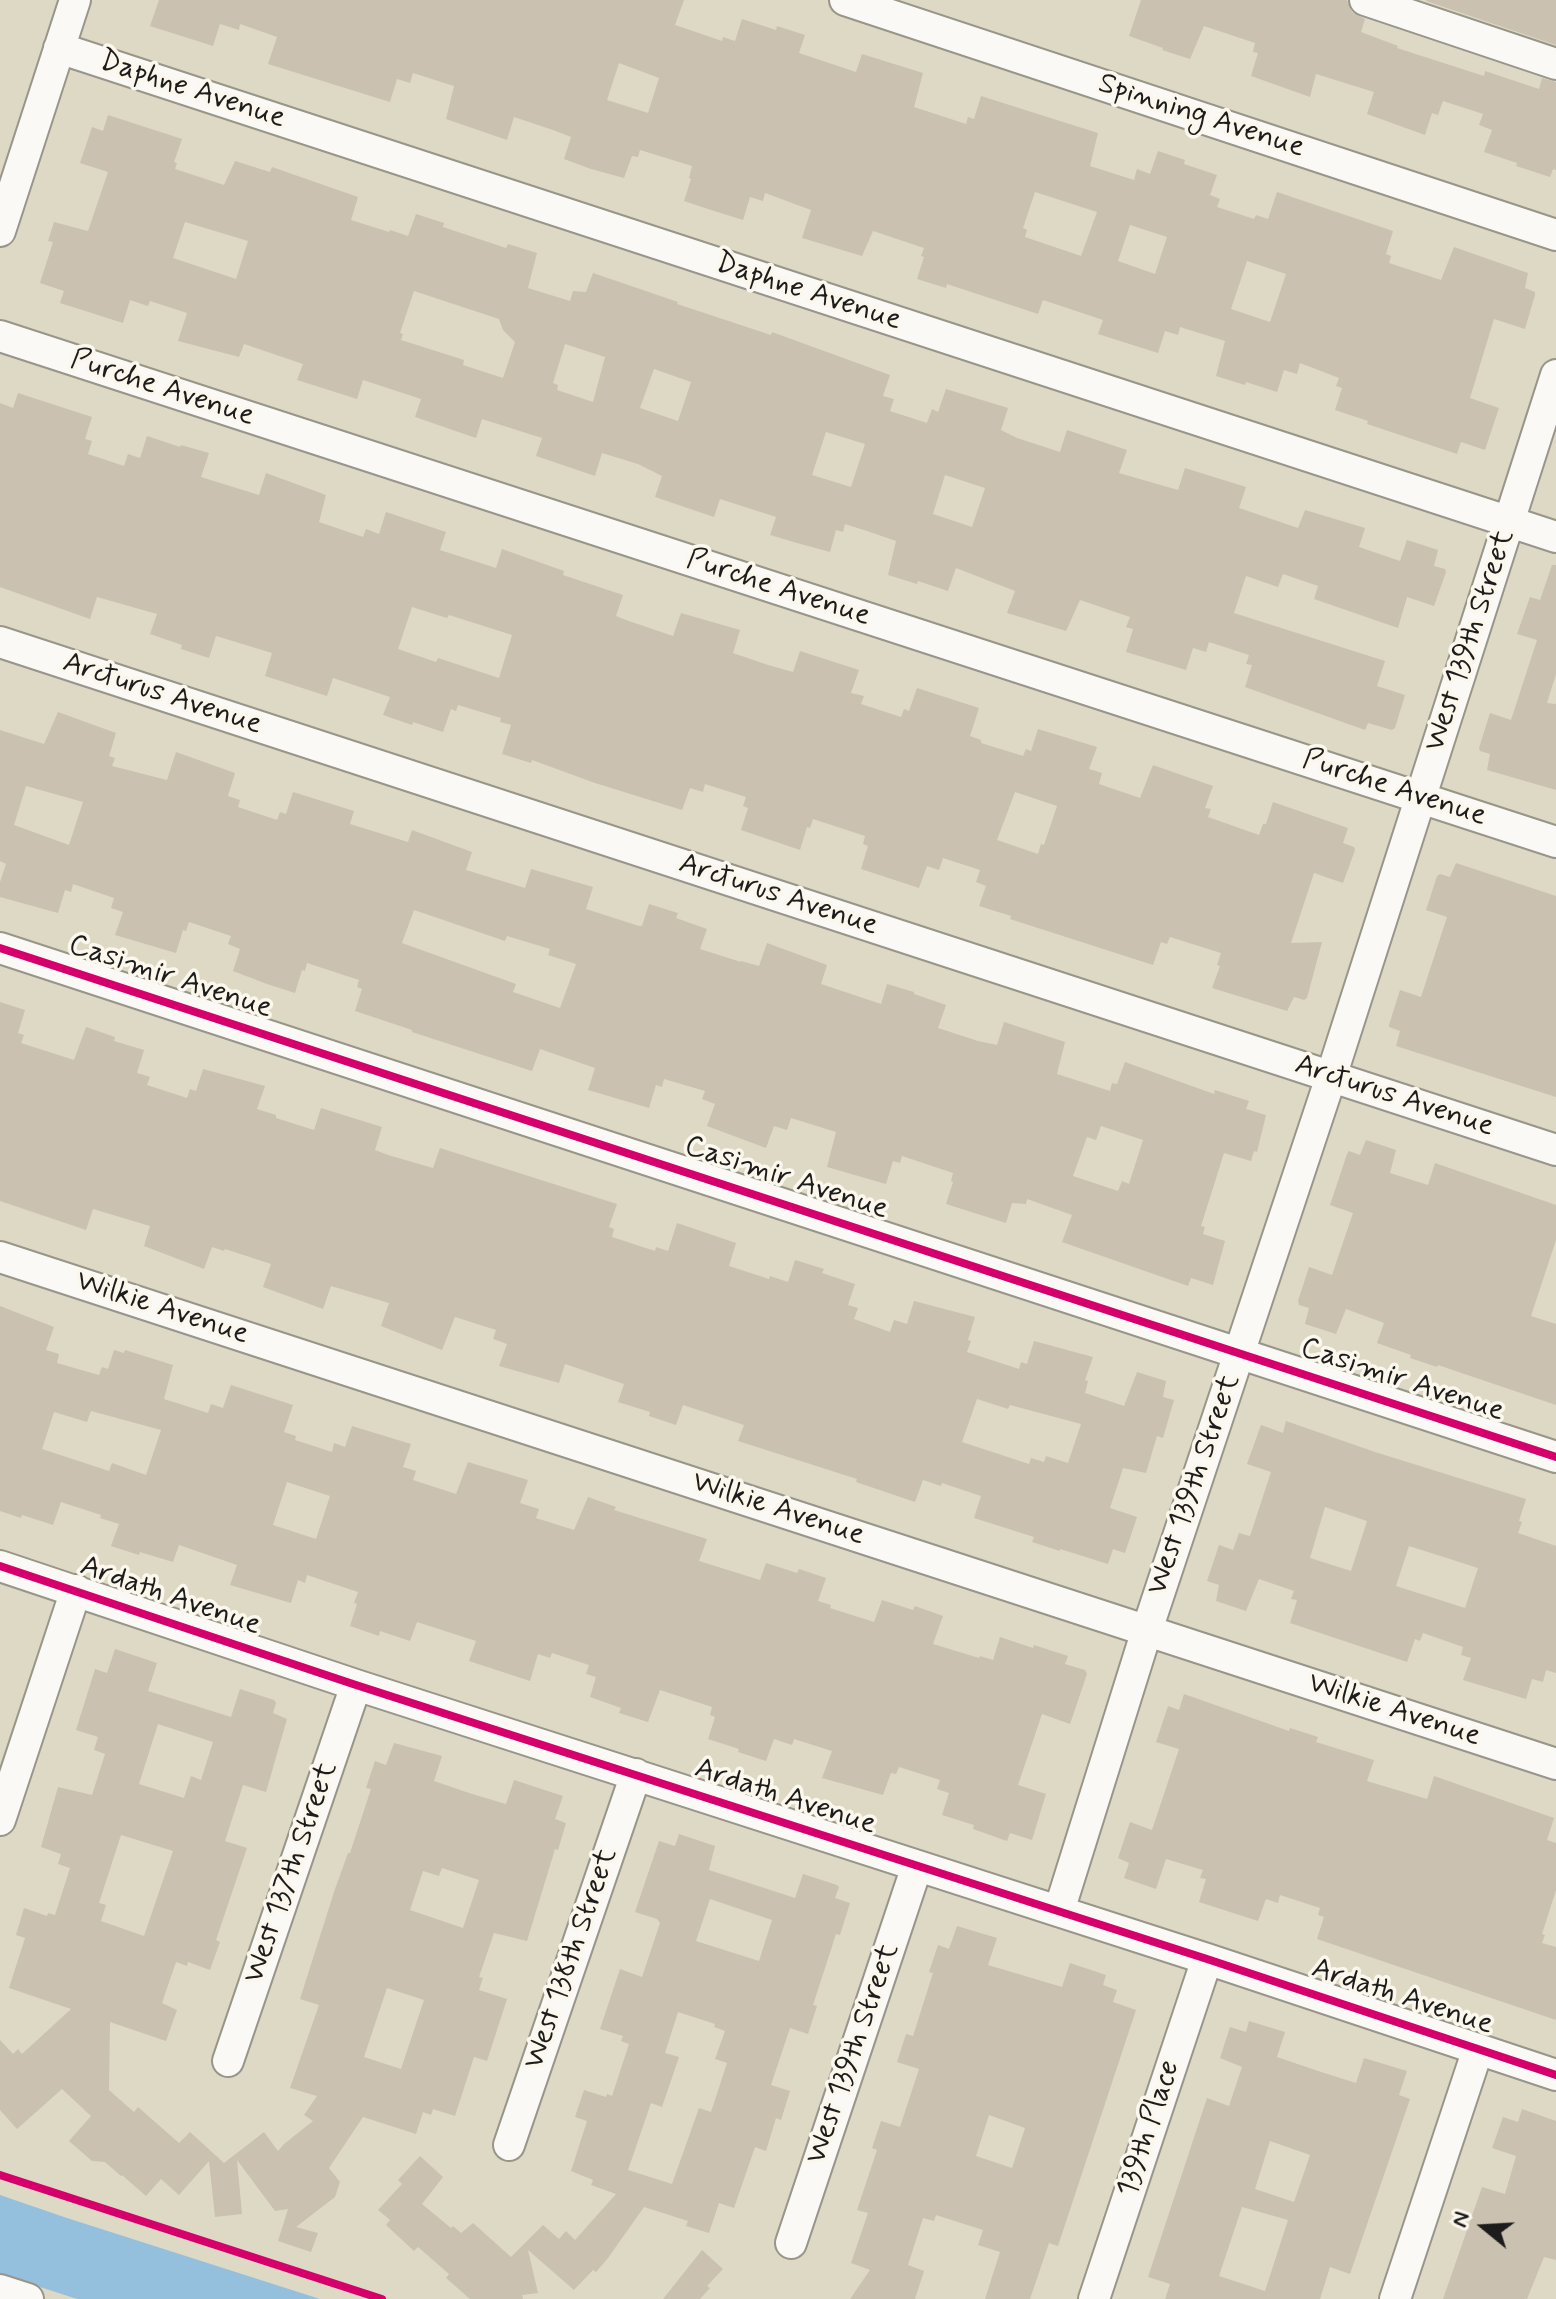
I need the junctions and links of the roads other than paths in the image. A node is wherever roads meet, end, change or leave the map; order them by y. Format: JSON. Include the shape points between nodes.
{"nodes":[{"id":1,"x":75,"y":0,"type":"edge"},
{"id":2,"x":845,"y":0,"type":"edge"},
{"id":3,"x":1365,"y":0,"type":"edge"},
{"id":4,"x":59,"y":48,"type":"junction"},
{"id":5,"x":1556,"y":64,"type":"edge"},
{"id":6,"x":0,"y":231,"type":"edge"},
{"id":7,"x":1556,"y":235,"type":"edge"},
{"id":8,"x":0,"y":336,"type":"edge"},
{"id":9,"x":1556,"y":375,"type":"edge"},
{"id":10,"x":1508,"y":522,"type":"junction"},
{"id":11,"x":1556,"y":537,"type":"edge"},
{"id":12,"x":0,"y":642,"type":"edge"},
{"id":13,"x":1421,"y":798,"type":"junction"},
{"id":14,"x":1556,"y":842,"type":"edge"},
{"id":15,"x":0,"y":948,"type":"edge"},
{"id":16,"x":1331,"y":1077,"type":"junction"},
{"id":17,"x":1556,"y":1150,"type":"edge"},
{"id":18,"x":0,"y":1257,"type":"edge"},
{"id":19,"x":1240,"y":1352,"type":"junction"},
{"id":20,"x":1556,"y":1457,"type":"edge"},
{"id":21,"x":0,"y":1566,"type":"edge"},
{"id":22,"x":76,"y":1590,"type":"junction"},
{"id":23,"x":1147,"y":1630,"type":"junction"},
{"id":24,"x":356,"y":1685,"type":"junction"},
{"id":25,"x":1556,"y":1764,"type":"edge"},
{"id":26,"x":636,"y":1774,"type":"junction"},
{"id":27,"x":0,"y":1820,"type":"edge"},
{"id":28,"x":917,"y":1866,"type":"junction"},
{"id":29,"x":1059,"y":1911,"type":"junction"},
{"id":30,"x":1207,"y":1959,"type":"junction"},
{"id":31,"x":1478,"y":2049,"type":"junction"},
{"id":32,"x":228,"y":2061,"type":"dead end"},
{"id":33,"x":1556,"y":2075,"type":"edge"},
{"id":34,"x":509,"y":2145,"type":"dead end"},
{"id":35,"x":791,"y":2243,"type":"dead end"},
{"id":36,"x":0,"y":2290,"type":"edge"},
{"id":37,"x":28,"y":2299,"type":"edge"},
{"id":38,"x":1094,"y":2299,"type":"edge"},
{"id":39,"x":1395,"y":2299,"type":"edge"}],
"edges":[{"from":1,"to":4,"type":"street"},
{"from":2,"to":7,"type":"street","name":"Spinning Avenue"},
{"from":3,"to":5,"type":"street"},
{"from":4,"to":6,"type":"street"},
{"from":4,"to":10,"type":"street","name":"Daphne Avenue"},
{"from":8,"to":13,"type":"street","name":"Purche Avenue"},
{"from":9,"to":10,"type":"street","name":"West 139th Street"},
{"from":10,"to":11,"type":"street","name":"Daphne Avenue"},
{"from":10,"to":13,"type":"street","name":"West 139th Street"},
{"from":12,"to":16,"type":"street","name":"Arcturus Avenue"},
{"from":13,"to":14,"type":"street","name":"Purche Avenue"},
{"from":13,"to":16,"type":"street","name":"West 139th Street"},
{"from":15,"to":19,"type":"street","name":"Casimir Avenue"},
{"from":16,"to":17,"type":"street","name":"Arcturus Avenue"},
{"from":16,"to":19,"type":"street","name":"West 139th Street"},
{"from":18,"to":23,"type":"street","name":"Wilkie Avenue"},
{"from":19,"to":20,"type":"street","name":"Casimir Avenue"},
{"from":19,"to":23,"type":"street","name":"West 139th Street"},
{"from":21,"to":22,"type":"street","name":"Ardath Avenue"},
{"from":22,"to":24,"type":"street","name":"Ardath Avenue"},
{"from":22,"to":27,"type":"street"},
{"from":23,"to":25,"type":"street","name":"Wilkie Avenue"},
{"from":23,"to":29,"type":"street","name":"West 139th Street"},
{"from":24,"to":26,"type":"street","name":"Ardath Avenue"},
{"from":24,"to":32,"type":"street","name":"West 137th Street"},
{"from":26,"to":28,"type":"street","name":"Ardath Avenue"},
{"from":26,"to":34,"type":"street","name":"West 138th Street"},
{"from":28,"to":29,"type":"street","name":"Ardath Avenue"},
{"from":28,"to":35,"type":"street","name":"West 139th Street"},
{"from":29,"to":30,"type":"street","name":"Ardath Avenue"},
{"from":30,"to":31,"type":"street","name":"Ardath Avenue"},
{"from":30,"to":38,"type":"street","name":"139th Place"},
{"from":31,"to":33,"type":"street","name":"Ardath Avenue"},
{"from":31,"to":39,"type":"street"},
{"from":36,"to":37,"type":"street"}]}
